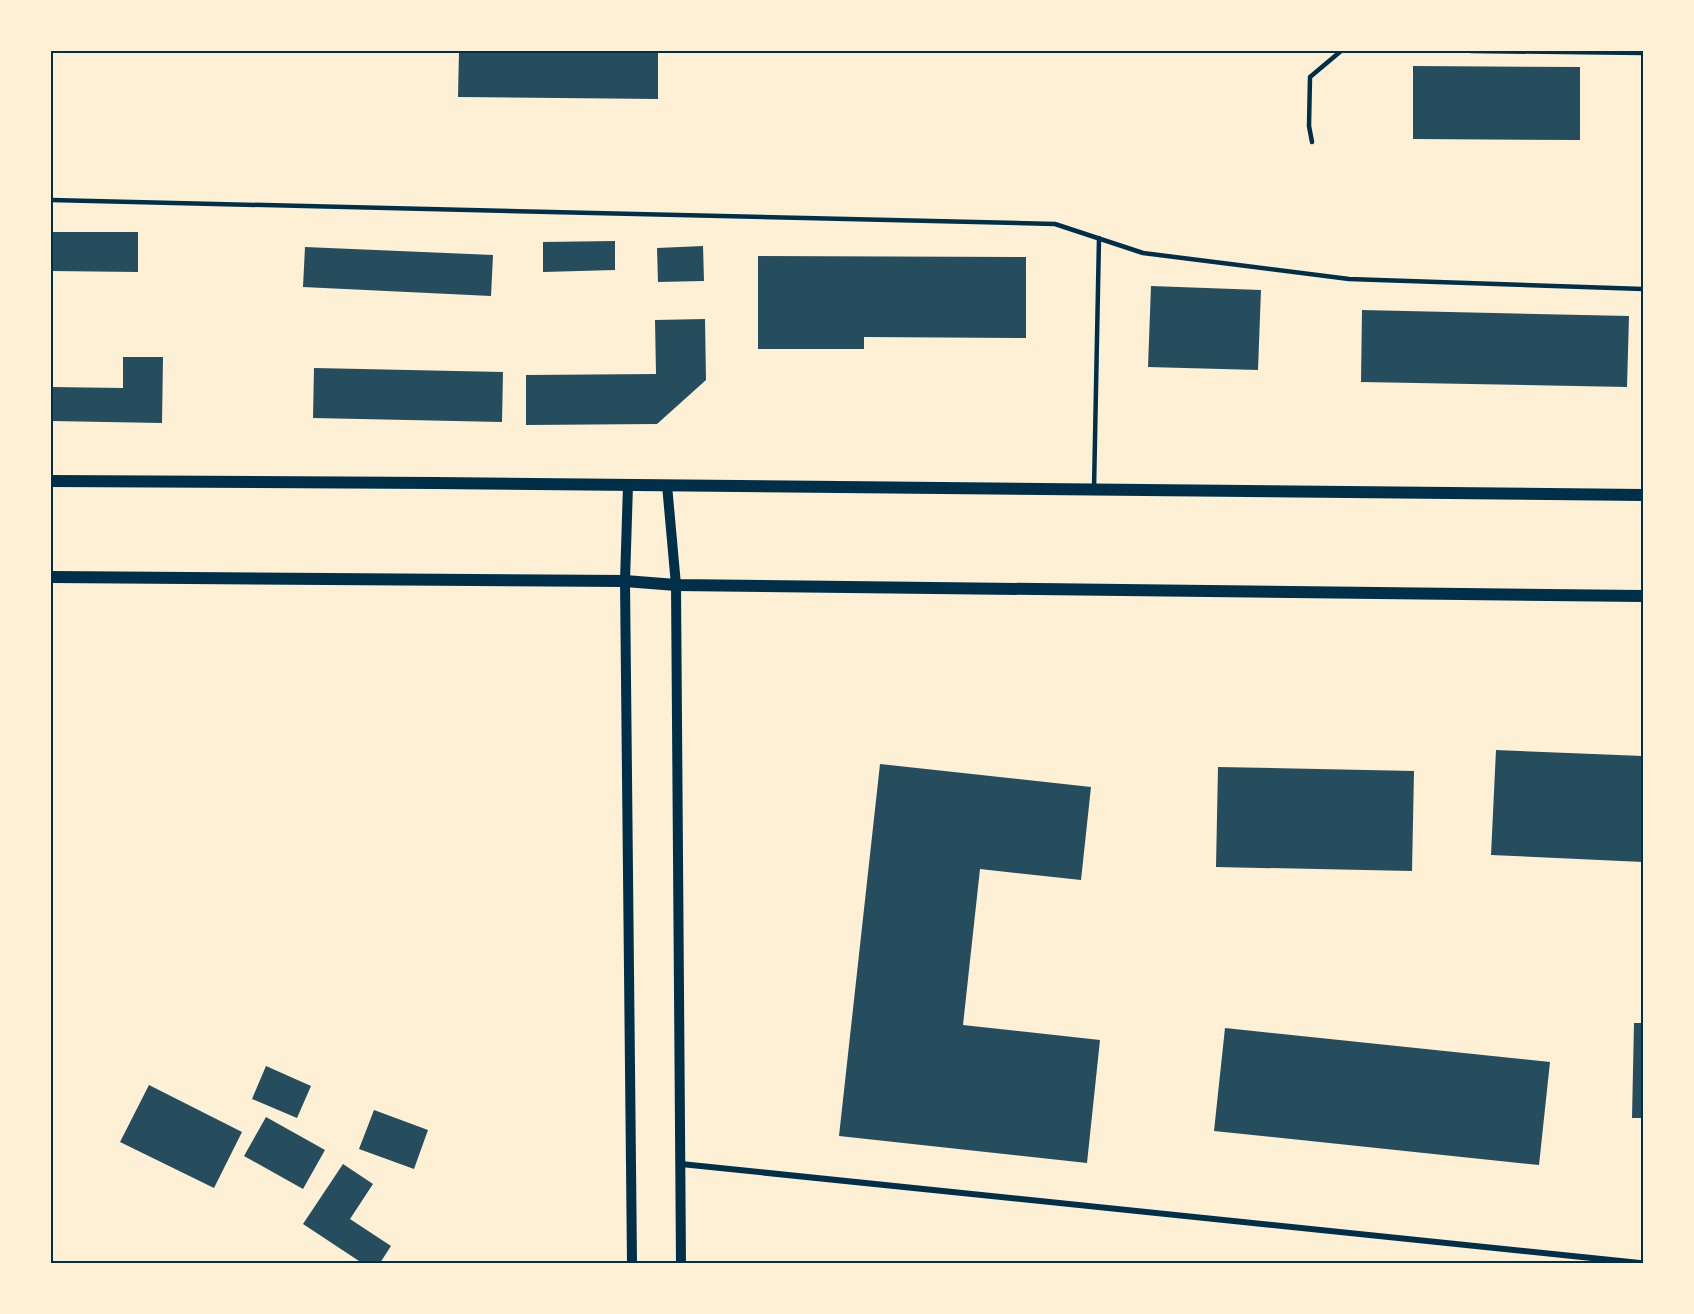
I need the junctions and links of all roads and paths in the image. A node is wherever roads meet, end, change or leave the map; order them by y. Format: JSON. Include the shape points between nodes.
{"nodes":[{"id":1,"x":1341,"y":51,"type":"edge"},
{"id":2,"x":1471,"y":51,"type":"edge"},
{"id":3,"x":1643,"y":53,"type":"edge"},
{"id":4,"x":1312,"y":142,"type":"dead end"},
{"id":5,"x":51,"y":200,"type":"edge"},
{"id":6,"x":1099,"y":238,"type":"junction"},
{"id":7,"x":1643,"y":289,"type":"edge"},
{"id":8,"x":51,"y":481,"type":"edge"},
{"id":9,"x":628,"y":485,"type":"junction"},
{"id":10,"x":667,"y":485,"type":"junction"},
{"id":11,"x":1094,"y":489,"type":"junction"},
{"id":12,"x":1643,"y":495,"type":"edge"},
{"id":13,"x":51,"y":577,"type":"edge"},
{"id":14,"x":625,"y":581,"type":"junction"},
{"id":15,"x":676,"y":585,"type":"junction"},
{"id":16,"x":1643,"y":596,"type":"edge"},
{"id":17,"x":681,"y":1164,"type":"junction"},
{"id":18,"x":632,"y":1263,"type":"edge"},
{"id":19,"x":681,"y":1263,"type":"edge"},
{"id":20,"x":1640,"y":1263,"type":"edge"}],
"edges":[{"from":1,"to":4,"type":"lane","via":[[1310,77]]},
{"from":2,"to":3,"type":"lane"},
{"from":5,"to":6,"type":"lane","via":[[1055,224]]},
{"from":6,"to":7,"type":"lane","via":[[1143,253],[1349,279]]},
{"from":6,"to":11,"type":"lane"},
{"from":8,"to":9,"type":"main road"},
{"from":9,"to":10,"type":"main road"},
{"from":9,"to":14,"type":"street"},
{"from":10,"to":11,"type":"main road"},
{"from":10,"to":15,"type":"street"},
{"from":11,"to":12,"type":"main road"},
{"from":13,"to":14,"type":"main road"},
{"from":14,"to":15,"type":"main road"},
{"from":14,"to":18,"type":"street"},
{"from":15,"to":16,"type":"main road"},
{"from":15,"to":17,"type":"street"},
{"from":17,"to":19,"type":"street"},
{"from":17,"to":20,"type":"street"}]}
